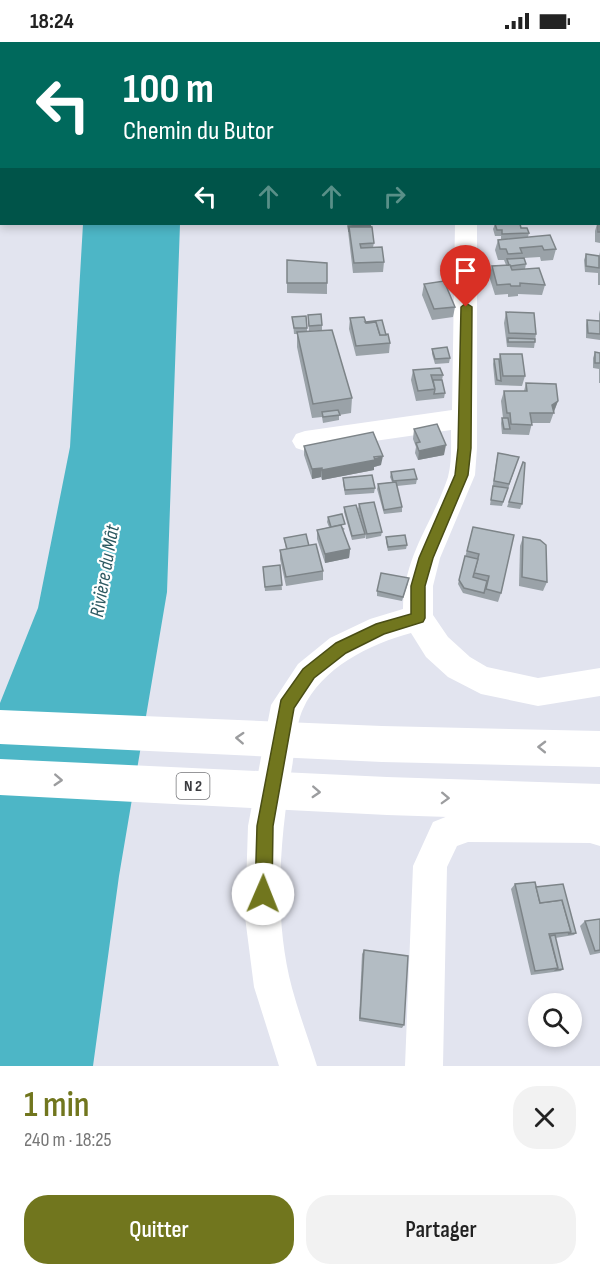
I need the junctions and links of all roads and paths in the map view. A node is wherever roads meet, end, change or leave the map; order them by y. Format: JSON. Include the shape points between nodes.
{"nodes":[{"id":1,"x":466,"y":225,"type":"edge"},
{"id":2,"x":465,"y":418,"type":"junction"},
{"id":3,"x":305,"y":441,"type":"dead end"},
{"id":4,"x":418,"y":618,"type":"junction"},
{"id":5,"x":600,"y":682,"type":"edge"},
{"id":6,"x":0,"y":727,"type":"edge"},
{"id":7,"x":600,"y":749,"type":"edge"},
{"id":8,"x":0,"y":777,"type":"edge"},
{"id":9,"x":600,"y":802,"type":"edge"},
{"id":10,"x":600,"y":829,"type":"edge"},
{"id":11,"x":298,"y":1066,"type":"edge"},
{"id":12,"x":424,"y":1066,"type":"edge"}],
"edges":[{"from":1,"to":2,"type":"street"},
{"from":2,"to":3,"type":"street"},
{"from":2,"to":4,"type":"street","via":[[462,475],[426,558],[418,586]]},
{"from":4,"to":5,"type":"street","via":[[437,647],[481,680],[538,692]]},
{"from":4,"to":11,"type":"street","via":[[381,628],[341,648],[309,674],[287,705],[265,826],[263,917],[273,987]]},
{"from":7,"to":6,"type":"highway","one_way":true},
{"from":8,"to":9,"type":"highway","number":"N 2","one_way":true},
{"from":10,"to":12,"type":"street","via":[[468,825],[445,834],[430,866]]}]}
